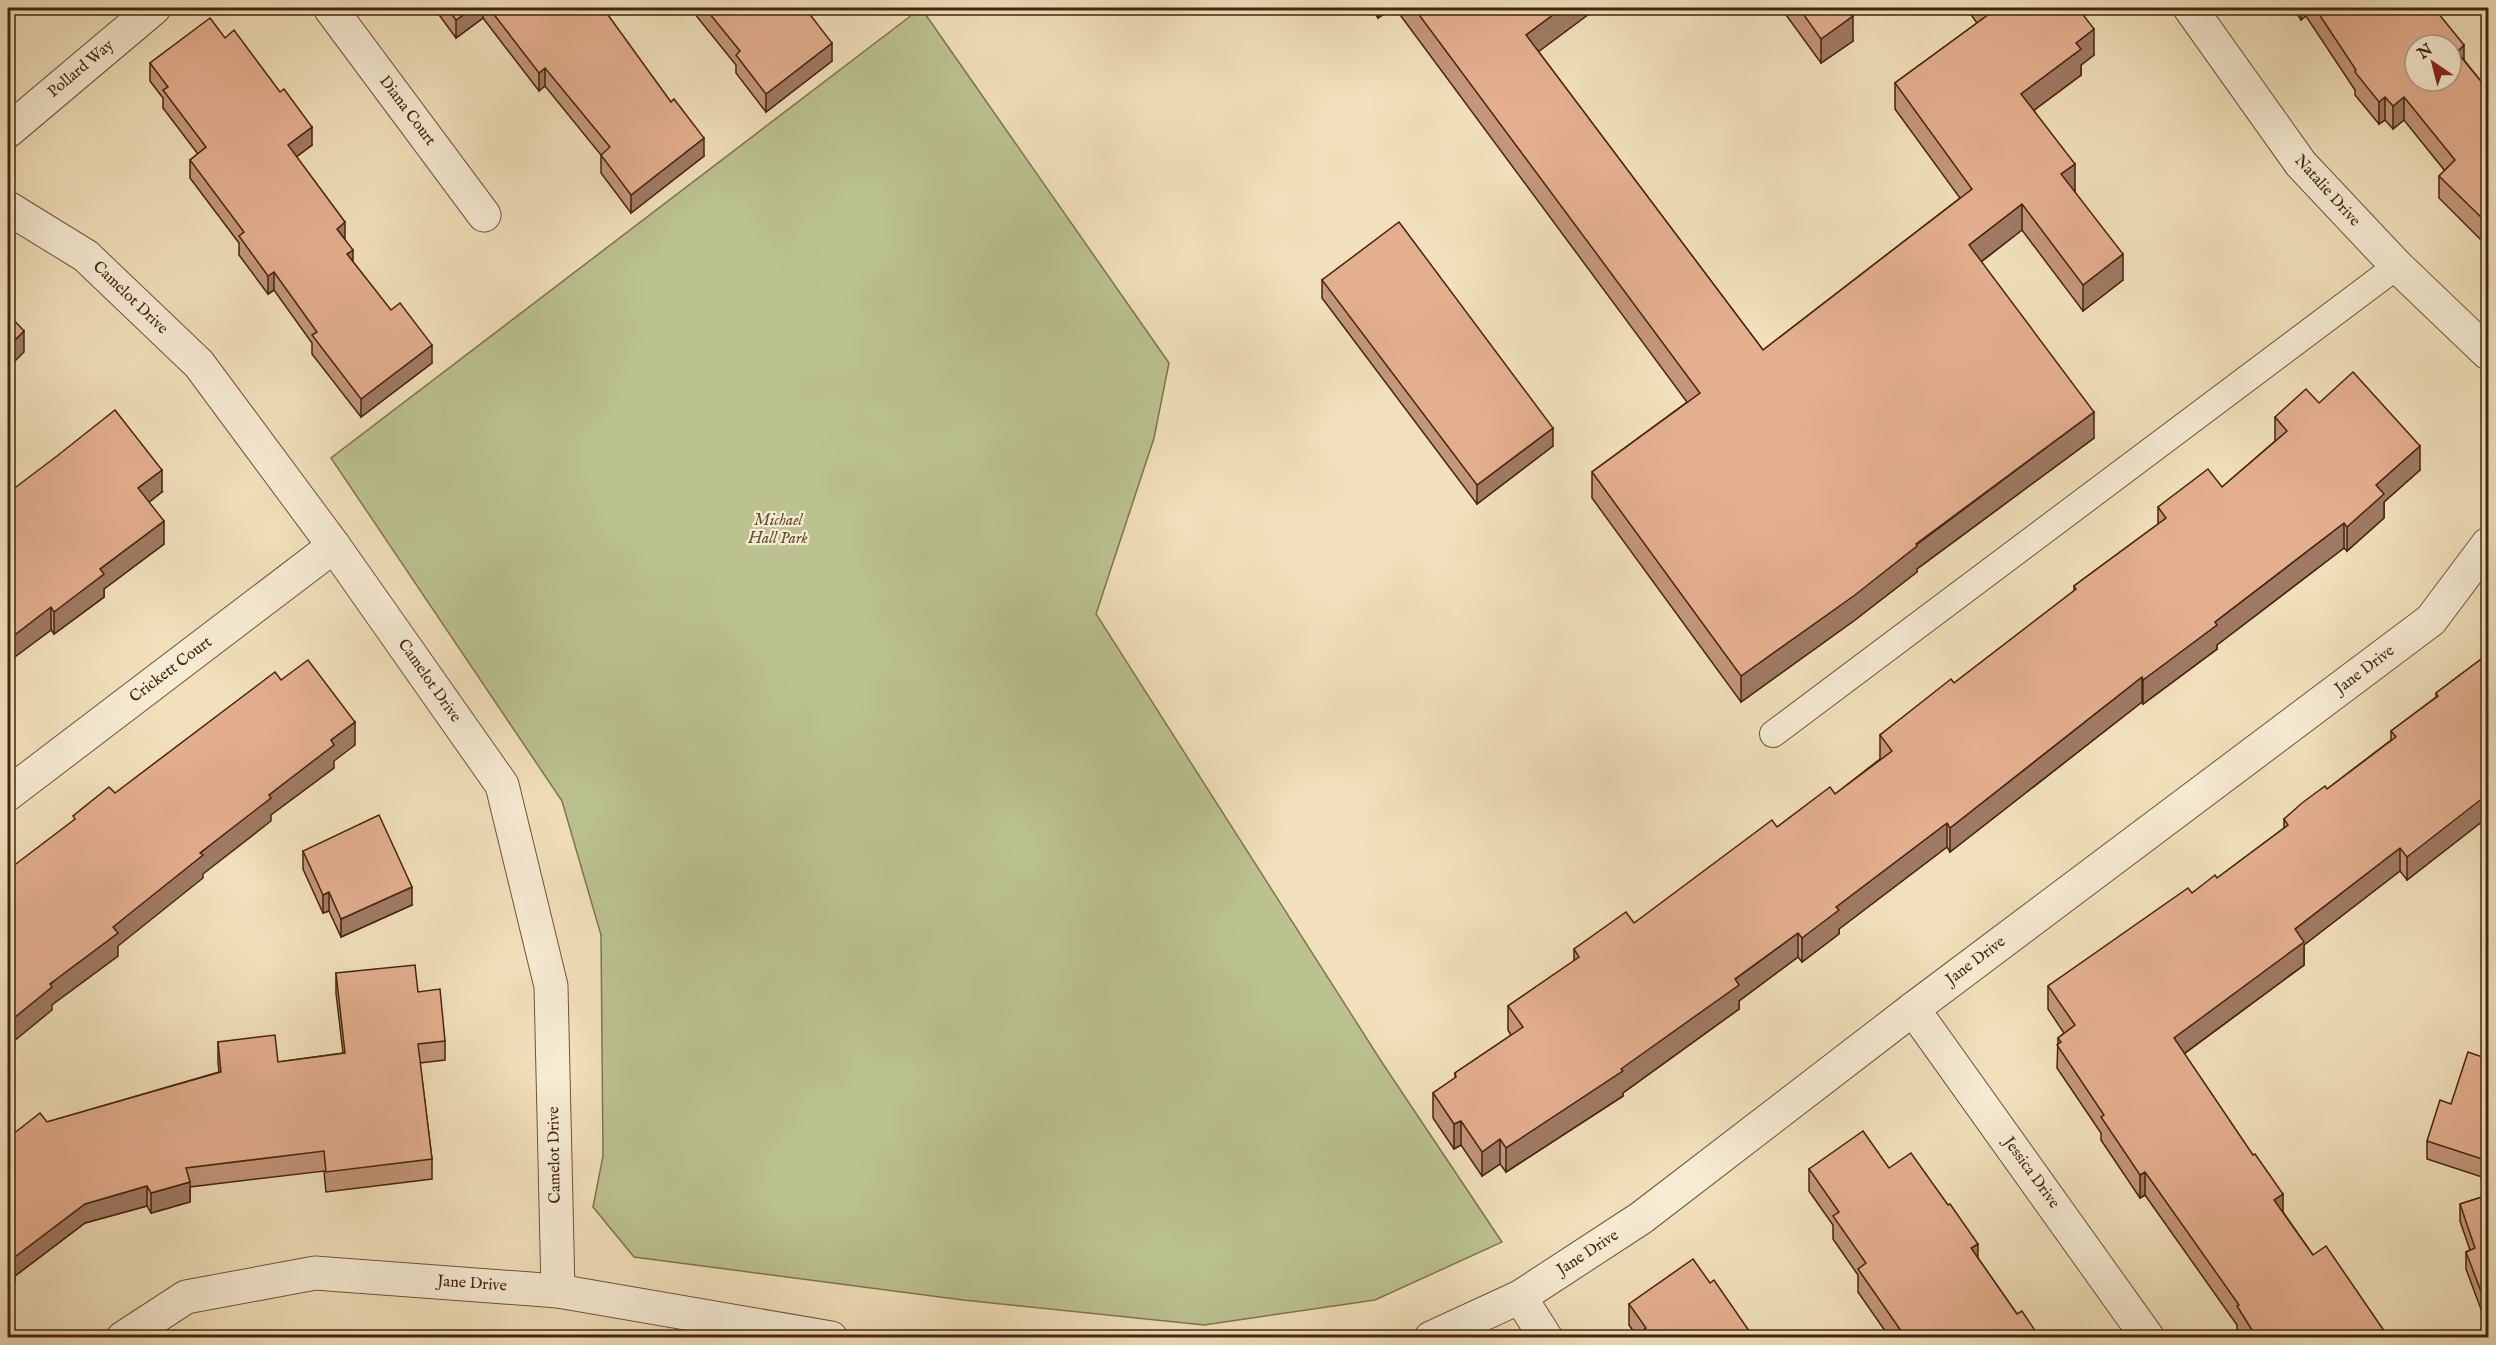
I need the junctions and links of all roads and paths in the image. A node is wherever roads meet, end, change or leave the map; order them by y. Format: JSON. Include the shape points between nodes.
{"nodes":[{"id":1,"x":154,"y":8,"type":"edge"},
{"id":2,"x":330,"y":8,"type":"edge"},
{"id":3,"x":2190,"y":8,"type":"edge"},
{"id":4,"x":8,"y":131,"type":"edge"},
{"id":5,"x":8,"y":208,"type":"edge"},
{"id":6,"x":484,"y":215,"type":"dead end"},
{"id":7,"x":2397,"y":266,"type":"junction"},
{"id":8,"x":2488,"y":353,"type":"edge"},
{"id":9,"x":2488,"y":544,"type":"edge"},
{"id":10,"x":334,"y":546,"type":"junction"},
{"id":11,"x":1773,"y":734,"type":"dead end"},
{"id":12,"x":8,"y":794,"type":"edge"},
{"id":13,"x":1913,"y":1008,"type":"junction"},
{"id":14,"x":558,"y":1291,"type":"junction"},
{"id":15,"x":1520,"y":1297,"type":"junction"},
{"id":16,"x":123,"y":1338,"type":"edge"},
{"id":17,"x":831,"y":1338,"type":"edge"},
{"id":18,"x":1431,"y":1338,"type":"edge"},
{"id":19,"x":1546,"y":1338,"type":"edge"},
{"id":20,"x":2148,"y":1338,"type":"edge"}],
"edges":[{"from":1,"to":4,"type":"street","name":"Pollard Way"},
{"from":2,"to":6,"type":"street","name":"Diana Court"},
{"from":3,"to":7,"type":"street","name":"Natalie Drive","via":[[2301,164]]},
{"from":5,"to":10,"type":"street","name":"Camelot Drive","via":[[86,256],[199,364]]},
{"from":7,"to":8,"type":"street","name":"Natalie Drive"},
{"from":7,"to":11,"type":"lane"},
{"from":9,"to":13,"type":"street","name":"Jane Drive","via":[[2431,620]]},
{"from":10,"to":12,"type":"street","name":"Crickett Court"},
{"from":10,"to":14,"type":"street","name":"Camelot Drive","via":[[502,785],[551,986]]},
{"from":13,"to":15,"type":"street","name":"Jane Drive","via":[[1641,1218]]},
{"from":13,"to":20,"type":"street","name":"Jessica Drive"},
{"from":14,"to":16,"type":"street","name":"Jane Drive","via":[[315,1273],[186,1297]]},
{"from":14,"to":17,"type":"street","name":"Jane Drive"},
{"from":15,"to":18,"type":"street","name":"Jane Drive"},
{"from":15,"to":19,"type":"street"}]}
